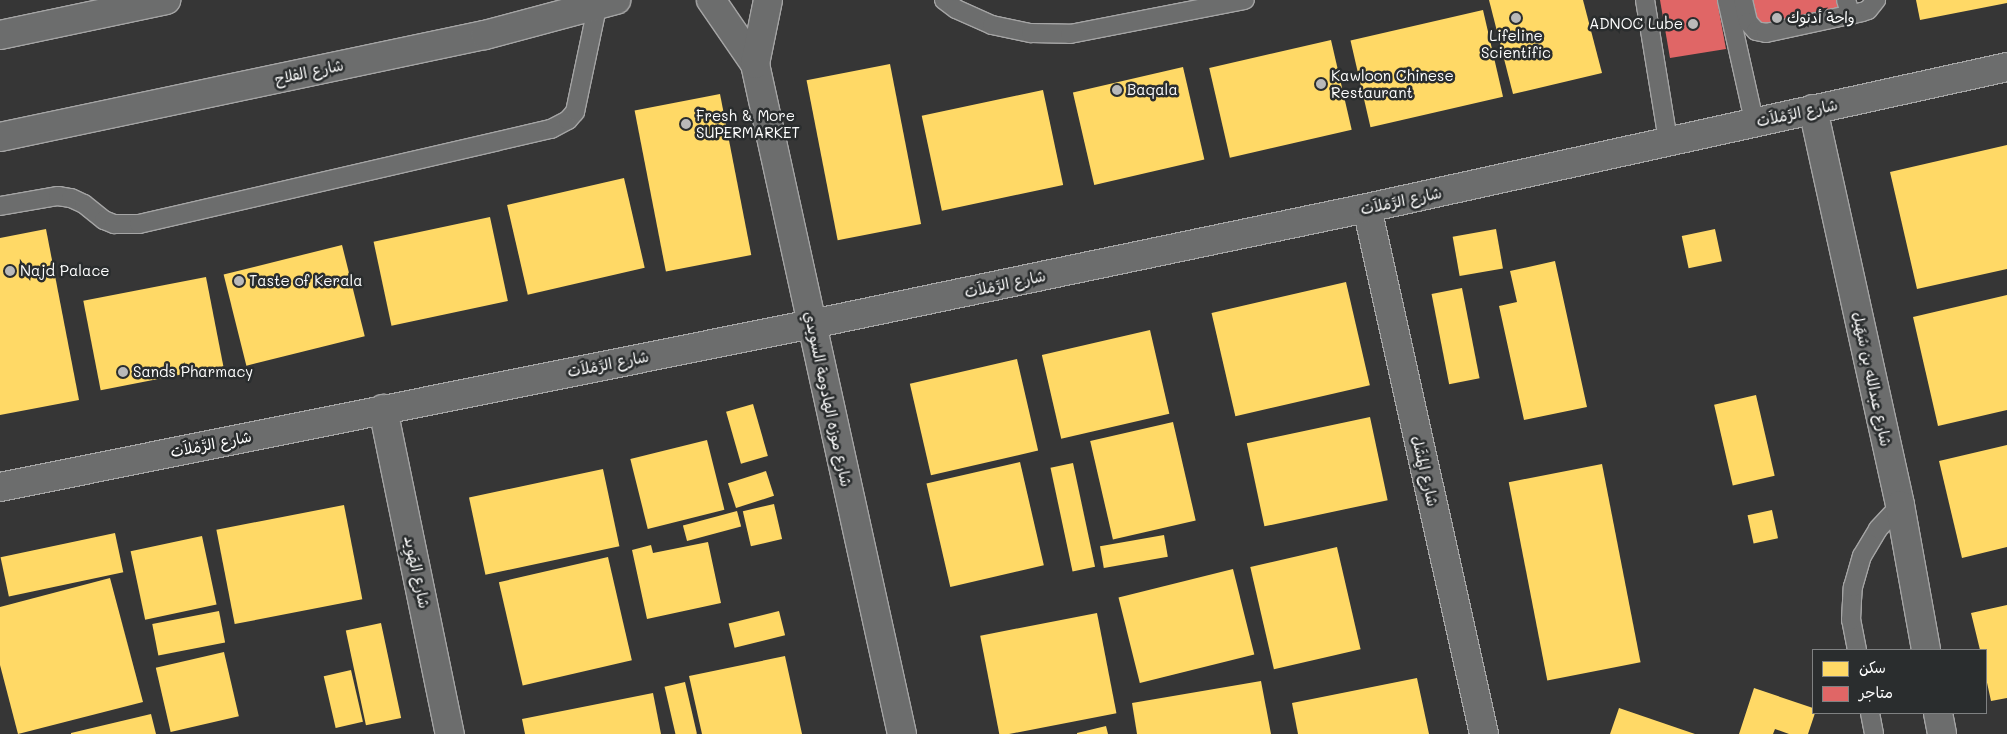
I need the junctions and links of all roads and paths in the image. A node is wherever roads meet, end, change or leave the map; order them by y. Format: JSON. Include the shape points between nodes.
{"nodes":[{"id":1,"x":166,"y":0,"type":"edge"},
{"id":2,"x":711,"y":0,"type":"edge"},
{"id":3,"x":768,"y":0,"type":"edge"},
{"id":4,"x":944,"y":0,"type":"edge"},
{"id":5,"x":1245,"y":0,"type":"edge"},
{"id":6,"x":1645,"y":0,"type":"edge"},
{"id":7,"x":1727,"y":0,"type":"edge"},
{"id":8,"x":1743,"y":0,"type":"edge"},
{"id":9,"x":1876,"y":0,"type":"edge"},
{"id":10,"x":607,"y":1,"type":"edge"},
{"id":11,"x":1849,"y":8,"type":"edge"},
{"id":12,"x":0,"y":35,"type":"edge"},
{"id":13,"x":755,"y":64,"type":"junction"},
{"id":14,"x":2007,"y":67,"type":"edge"},
{"id":15,"x":1813,"y":109,"type":"junction"},
{"id":16,"x":1754,"y":121,"type":"junction"},
{"id":17,"x":0,"y":137,"type":"edge"},
{"id":18,"x":1668,"y":142,"type":"junction"},
{"id":19,"x":0,"y":206,"type":"edge"},
{"id":20,"x":1367,"y":208,"type":"junction"},
{"id":21,"x":812,"y":324,"type":"junction"},
{"id":22,"x":383,"y":409,"type":"junction"},
{"id":23,"x":0,"y":487,"type":"edge"},
{"id":24,"x":1900,"y":505,"type":"junction"},
{"id":25,"x":1857,"y":649,"type":"edge"},
{"id":26,"x":1926,"y":649,"type":"edge"},
{"id":27,"x":1870,"y":714,"type":"edge"},
{"id":28,"x":1938,"y":714,"type":"edge"},
{"id":29,"x":450,"y":734,"type":"edge"},
{"id":30,"x":902,"y":734,"type":"edge"},
{"id":31,"x":1484,"y":734,"type":"edge"},
{"id":32,"x":1874,"y":734,"type":"edge"},
{"id":33,"x":1942,"y":734,"type":"edge"}],
"edges":[{"from":1,"to":12,"type":"street"},
{"from":2,"to":13,"type":"street","name":"شارع موزه الهادومة السويدي"},
{"from":3,"to":13,"type":"street","name":"شارع موزه الهادومة السويدي"},
{"from":4,"to":5,"type":"lane","via":[[992,25],[1031,33],[1070,34]]},
{"from":6,"to":18,"type":"lane"},
{"from":7,"to":16,"type":"lane"},
{"from":8,"to":11,"type":"lane","via":[[1748,22],[1760,33]]},
{"from":9,"to":11,"type":"lane","via":[[1868,10]]},
{"from":10,"to":17,"type":"street","name":"شارع الفلاح","via":[[485,34]]},
{"from":10,"to":19,"type":"lane","via":[[575,112],[551,129],[138,224],[114,224],[84,204],[58,196]]},
{"from":13,"to":21,"type":"street","name":"شارع موزه الهادومة السويدي"},
{"from":14,"to":15,"type":"street","name":"شارع الرَّمْلاَت"},
{"from":15,"to":16,"type":"street","name":"شارع الرَّمْلاَت"},
{"from":15,"to":24,"type":"street","name":"شارع عبدالله بن سُهَيل"},
{"from":16,"to":18,"type":"street","name":"شارع الرَّمْلاَت"},
{"from":18,"to":20,"type":"street","name":"شارع الرَّمْلاَت"},
{"from":20,"to":21,"type":"street","name":"شارع الرَّمْلاَت"},
{"from":20,"to":31,"type":"street","name":"شارع المِشَل"},
{"from":21,"to":22,"type":"street","name":"شارع الرَّمْلاَت"},
{"from":21,"to":30,"type":"street","name":"شارع موزه الهادومة السويدي"},
{"from":22,"to":23,"type":"street","name":"شارع الرَّمْلاَت"},
{"from":22,"to":29,"type":"street","name":"شارع الهَوِيد"},
{"from":24,"to":25,"type":"lane","via":[[1878,529],[1862,556],[1853,588],[1852,620]]},
{"from":24,"to":26,"type":"street","name":"شارع عبدالله بن سُهَيل"},
{"from":27,"to":32,"type":"lane"},
{"from":28,"to":33,"type":"street"}]}
